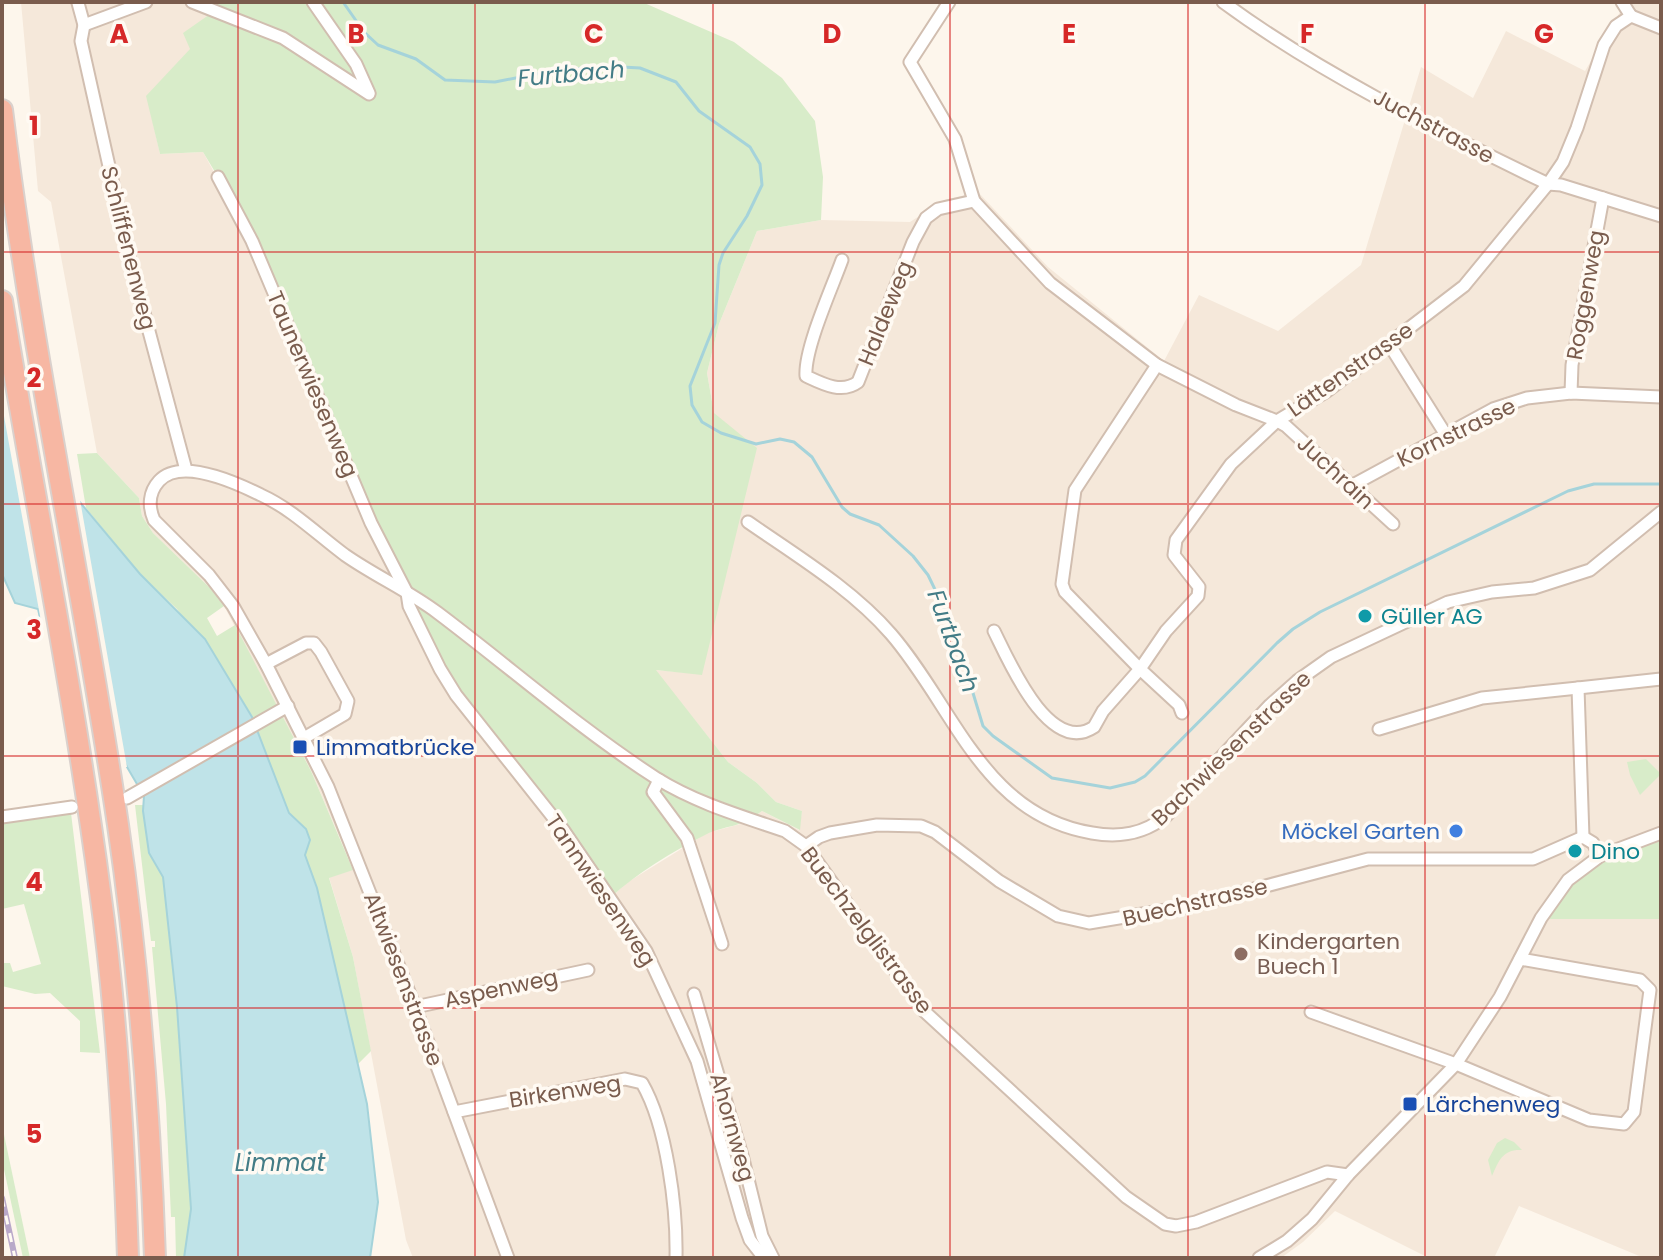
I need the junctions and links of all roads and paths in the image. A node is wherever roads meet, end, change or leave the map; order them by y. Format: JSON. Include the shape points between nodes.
{"nodes":[{"id":1,"x":146,"y":2,"type":"edge"},
{"id":2,"x":192,"y":2,"type":"edge"},
{"id":3,"x":313,"y":2,"type":"edge"},
{"id":4,"x":949,"y":2,"type":"edge"},
{"id":5,"x":1223,"y":2,"type":"edge"},
{"id":6,"x":1622,"y":2,"type":"edge"},
{"id":7,"x":78,"y":3,"type":"edge"},
{"id":8,"x":1631,"y":16,"type":"junction"},
{"id":9,"x":84,"y":25,"type":"junction"},
{"id":10,"x":1661,"y":28,"type":"edge"},
{"id":11,"x":2,"y":110,"type":"edge"},
{"id":12,"x":218,"y":177,"type":"dead end"},
{"id":13,"x":1548,"y":184,"type":"junction"},
{"id":14,"x":1603,"y":198,"type":"junction"},
{"id":15,"x":974,"y":201,"type":"junction"},
{"id":16,"x":1661,"y":216,"type":"edge"},
{"id":17,"x":842,"y":260,"type":"dead end"},
{"id":18,"x":2,"y":301,"type":"edge"},
{"id":19,"x":1389,"y":344,"type":"junction"},
{"id":20,"x":1157,"y":365,"type":"junction"},
{"id":21,"x":1571,"y":393,"type":"junction"},
{"id":22,"x":1661,"y":397,"type":"edge"},
{"id":23,"x":1277,"y":421,"type":"junction"},
{"id":24,"x":1446,"y":435,"type":"junction"},
{"id":25,"x":186,"y":470,"type":"junction"},
{"id":26,"x":1351,"y":486,"type":"junction"},
{"id":27,"x":1661,"y":512,"type":"edge"},
{"id":28,"x":748,"y":522,"type":"dead end"},
{"id":29,"x":1393,"y":524,"type":"dead end"},
{"id":30,"x":407,"y":593,"type":"junction"},
{"id":31,"x":994,"y":631,"type":"dead end"},
{"id":32,"x":266,"y":664,"type":"junction"},
{"id":33,"x":1140,"y":669,"type":"junction"},
{"id":34,"x":1661,"y":679,"type":"edge"},
{"id":35,"x":1578,"y":688,"type":"junction"},
{"id":36,"x":288,"y":706,"type":"junction"},
{"id":37,"x":1182,"y":713,"type":"dead end"},
{"id":38,"x":1379,"y":729,"type":"dead end"},
{"id":39,"x":304,"y":738,"type":"junction"},
{"id":40,"x":659,"y":780,"type":"junction"},
{"id":41,"x":128,"y":798,"type":"dead end"},
{"id":42,"x":72,"y":807,"type":"dead end"},
{"id":43,"x":2,"y":817,"type":"edge"},
{"id":44,"x":1661,"y":833,"type":"edge"},
{"id":45,"x":1583,"y":837,"type":"junction"},
{"id":46,"x":806,"y":846,"type":"junction"},
{"id":47,"x":1600,"y":856,"type":"junction"},
{"id":48,"x":722,"y":944,"type":"dead end"},
{"id":49,"x":1520,"y":959,"type":"junction"},
{"id":50,"x":588,"y":970,"type":"dead end"},
{"id":51,"x":694,"y":994,"type":"dead end"},
{"id":52,"x":415,"y":1007,"type":"junction"},
{"id":53,"x":1311,"y":1012,"type":"dead end"},
{"id":54,"x":1456,"y":1064,"type":"junction"},
{"id":55,"x":454,"y":1112,"type":"junction"},
{"id":56,"x":1348,"y":1175,"type":"junction"},
{"id":57,"x":128,"y":1258,"type":"edge"},
{"id":58,"x":155,"y":1258,"type":"edge"},
{"id":59,"x":508,"y":1258,"type":"edge"},
{"id":60,"x":676,"y":1258,"type":"edge"},
{"id":61,"x":764,"y":1258,"type":"edge"},
{"id":62,"x":773,"y":1258,"type":"edge"},
{"id":63,"x":1259,"y":1258,"type":"edge"}],
"edges":[{"from":1,"to":9,"type":"street"},
{"from":2,"to":3,"type":"street","via":[[283,38],[369,94],[356,64]]},
{"from":4,"to":15,"type":"street","name":"Lättenstrasse","via":[[910,62],[948,124]]},
{"from":5,"to":13,"type":"street","name":"Juchstrasse","via":[[1270,37]]},
{"from":6,"to":8,"type":"street"},
{"from":7,"to":9,"type":"street","name":"Schliffenenweg"},
{"from":8,"to":10,"type":"street"},
{"from":8,"to":13,"type":"street","name":"Lättenstrasse","via":[[1616,26],[1604,45],[1570,146]]},
{"from":9,"to":25,"type":"street","name":"Schliffenenweg","via":[[81,41],[130,260]]},
{"from":11,"to":58,"type":"highway","via":[[106,746],[138,984]]},
{"from":12,"to":30,"type":"street","name":"Taunerwiesenweg","via":[[252,241],[371,523]]},
{"from":13,"to":14,"type":"street","name":"Juchstrasse"},
{"from":13,"to":19,"type":"street","name":"Lättenstrasse","via":[[1464,286]]},
{"from":14,"to":16,"type":"street","name":"Juchstrasse"},
{"from":14,"to":21,"type":"street","name":"Roggenweg"},
{"from":15,"to":17,"type":"street","name":"Haldeweg","via":[[938,209],[926,218],[858,382],[841,389],[806,376],[806,370]]},
{"from":15,"to":20,"type":"street","name":"Lättenstrasse","via":[[1050,283]]},
{"from":18,"to":57,"type":"highway","via":[[94,846],[112,987]]},
{"from":19,"to":23,"type":"street","name":"Lättenstrasse"},
{"from":19,"to":24,"type":"street"},
{"from":20,"to":23,"type":"street","name":"Lättenstrasse"},
{"from":20,"to":33,"type":"street","via":[[1075,490],[1062,584]]},
{"from":21,"to":22,"type":"street","name":"Kornstrasse"},
{"from":21,"to":24,"type":"street","name":"Kornstrasse","via":[[1527,398]]},
{"from":23,"to":26,"type":"street","name":"Juchrain"},
{"from":23,"to":33,"type":"street","via":[[1231,464],[1176,540],[1174,555],[1199,587],[1198,596]]},
{"from":24,"to":26,"type":"street","name":"Kornstrasse"},
{"from":25,"to":30,"type":"street","name":"Buechzelglistrasse","via":[[261,495]]},
{"from":25,"to":32,"type":"street","via":[[170,473],[155,487],[150,503],[154,520],[218,585]]},
{"from":26,"to":29,"type":"street","name":"Juchrain"},
{"from":27,"to":28,"type":"street","name":"Bachwiesenstrasse","via":[[1590,570],[1534,588],[1448,602],[1331,657],[1270,705],[1166,816],[1120,836],[1042,819],[1002,789],[891,634],[856,599]]},
{"from":30,"to":40,"type":"street","name":"Buechzelglistrasse"},
{"from":30,"to":61,"type":"street","name":"Tannwiesenweg","via":[[413,616],[456,695],[564,831],[646,951],[697,1061],[742,1218]]},
{"from":31,"to":33,"type":"street","via":[[1037,710],[1064,729],[1082,733],[1094,727]]},
{"from":32,"to":36,"type":"street"},
{"from":32,"to":39,"type":"street","via":[[314,643],[348,701],[345,714]]},
{"from":33,"to":37,"type":"street"},
{"from":34,"to":35,"type":"street"},
{"from":35,"to":38,"type":"street","via":[[1482,698]]},
{"from":35,"to":45,"type":"street"},
{"from":36,"to":39,"type":"street","name":"Altwiesenstrasse"},
{"from":36,"to":41,"type":"street"},
{"from":39,"to":52,"type":"street","name":"Altwiesenstrasse","via":[[345,825]]},
{"from":40,"to":46,"type":"street","name":"Buechzelglistrasse","via":[[717,808],[785,831]]},
{"from":40,"to":48,"type":"street","via":[[653,792],[684,830]]},
{"from":42,"to":43,"type":"street"},
{"from":44,"to":47,"type":"street"},
{"from":45,"to":46,"type":"street","name":"Buechstrasse","via":[[1533,859],[1368,859],[1190,906],[1089,923],[1058,916],[921,826],[877,825],[830,833]]},
{"from":45,"to":47,"type":"street"},
{"from":46,"to":56,"type":"street","name":"Buechzelglistrasse","via":[[924,1011],[1126,1197],[1165,1224],[1196,1222],[1327,1172]]},
{"from":47,"to":49,"type":"street","via":[[1554,897]]},
{"from":49,"to":54,"type":"street"},
{"from":49,"to":54,"type":"street","via":[[1640,980],[1650,990],[1634,1112],[1624,1124],[1589,1120]]},
{"from":50,"to":52,"type":"street","name":"Aspenweg"},
{"from":51,"to":62,"type":"street","name":"Ahornweg","via":[[762,1236]]},
{"from":52,"to":55,"type":"street","name":"Altwiesenstrasse"},
{"from":53,"to":54,"type":"street"},
{"from":54,"to":56,"type":"street"},
{"from":55,"to":59,"type":"street","name":"Altwiesenstrasse"},
{"from":55,"to":60,"type":"street","name":"Birkenweg","via":[[625,1079],[642,1083],[668,1171]]},
{"from":56,"to":63,"type":"street","via":[[1312,1219]]}]}
